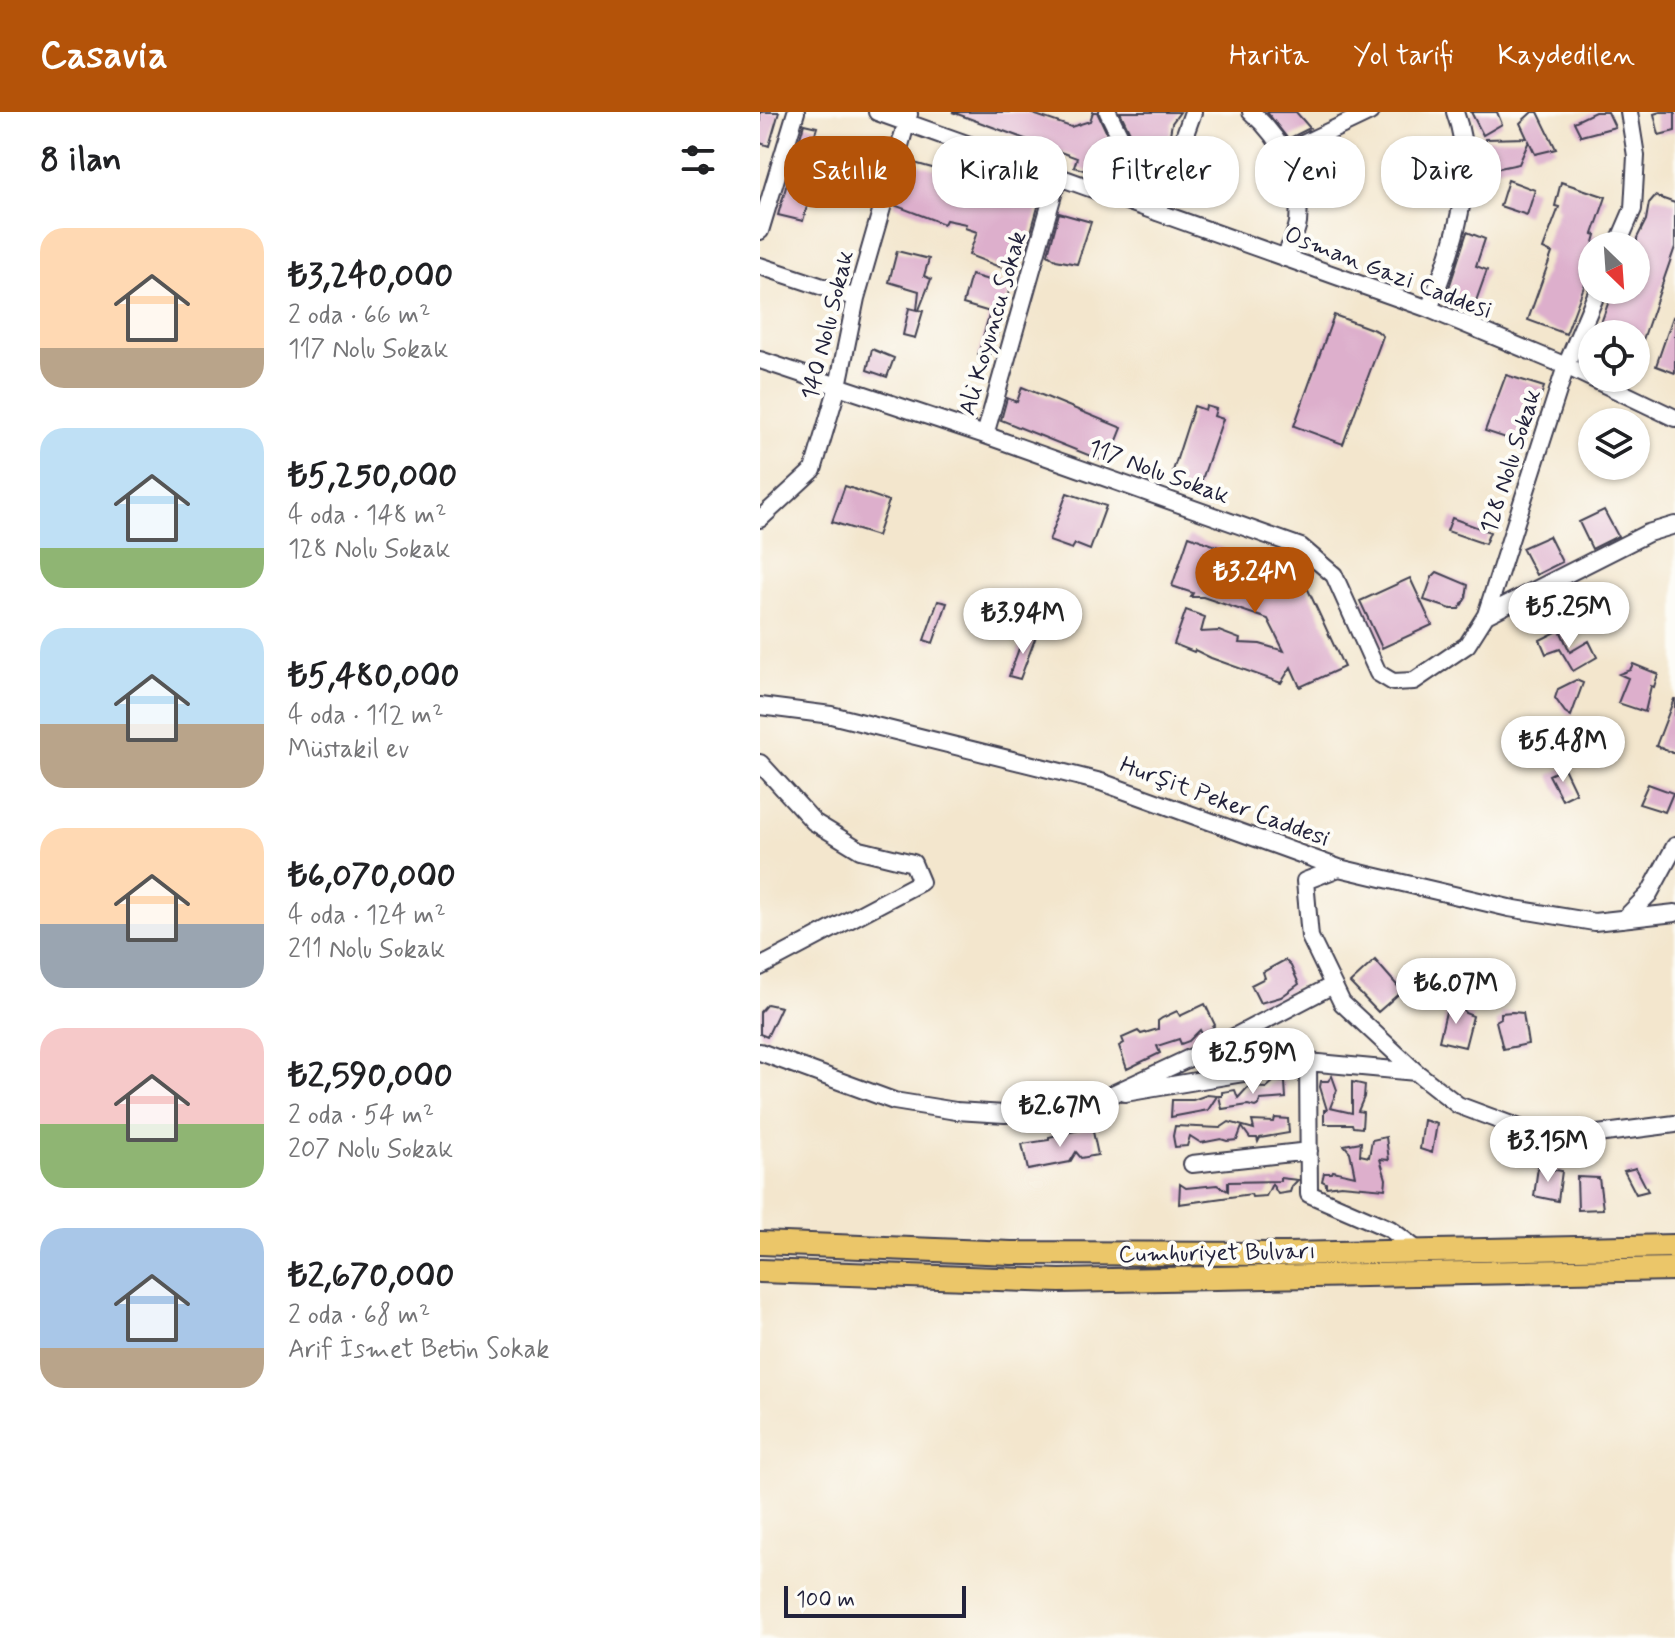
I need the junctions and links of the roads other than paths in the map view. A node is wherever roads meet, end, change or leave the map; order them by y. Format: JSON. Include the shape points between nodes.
{"nodes":[{"id":1,"x":796,"y":112,"type":"edge"},
{"id":2,"x":877,"y":112,"type":"edge"},
{"id":3,"x":1108,"y":112,"type":"edge"},
{"id":4,"x":1193,"y":112,"type":"edge"},
{"id":5,"x":1251,"y":112,"type":"edge"},
{"id":6,"x":1370,"y":112,"type":"edge"},
{"id":7,"x":1455,"y":112,"type":"edge"},
{"id":8,"x":1629,"y":112,"type":"edge"},
{"id":9,"x":908,"y":117,"type":"edge"},
{"id":10,"x":956,"y":136,"type":"edge"},
{"id":11,"x":1274,"y":136,"type":"edge"},
{"id":12,"x":1320,"y":136,"type":"edge"},
{"id":13,"x":1067,"y":180,"type":"edge"},
{"id":14,"x":1049,"y":208,"type":"edge"},
{"id":15,"x":1297,"y":208,"type":"edge"},
{"id":16,"x":1157,"y":212,"type":"junction"},
{"id":17,"x":760,"y":231,"type":"edge"},
{"id":18,"x":1623,"y":232,"type":"edge"},
{"id":19,"x":1285,"y":258,"type":"junction"},
{"id":20,"x":760,"y":266,"type":"edge"},
{"id":21,"x":856,"y":298,"type":"junction"},
{"id":22,"x":1592,"y":304,"type":"edge"},
{"id":23,"x":1429,"y":309,"type":"junction"},
{"id":24,"x":760,"y":360,"type":"edge"},
{"id":25,"x":1566,"y":366,"type":"junction"},
{"id":26,"x":838,"y":386,"type":"junction"},
{"id":27,"x":1675,"y":418,"type":"edge"},
{"id":28,"x":985,"y":435,"type":"junction"},
{"id":29,"x":760,"y":519,"type":"edge"},
{"id":30,"x":1675,"y":525,"type":"edge"},
{"id":31,"x":1486,"y":615,"type":"junction"},
{"id":32,"x":1467,"y":645,"type":"joint"},
{"id":33,"x":760,"y":706,"type":"edge"},
{"id":34,"x":760,"y":763,"type":"edge"},
{"id":35,"x":1675,"y":846,"type":"edge"},
{"id":36,"x":1339,"y":868,"type":"junction"},
{"id":37,"x":1675,"y":913,"type":"edge"},
{"id":38,"x":1624,"y":919,"type":"junction"},
{"id":39,"x":760,"y":967,"type":"edge"},
{"id":40,"x":1333,"y":985,"type":"junction"},
{"id":41,"x":760,"y":1052,"type":"edge"},
{"id":42,"x":1308,"y":1062,"type":"junction"},
{"id":43,"x":1416,"y":1072,"type":"junction"},
{"id":44,"x":1106,"y":1097,"type":"junction"},
{"id":45,"x":1675,"y":1124,"type":"edge"},
{"id":46,"x":1309,"y":1151,"type":"junction"},
{"id":47,"x":1192,"y":1164,"type":"dead end"},
{"id":48,"x":760,"y":1243,"type":"edge"},
{"id":49,"x":1675,"y":1246,"type":"edge"},
{"id":50,"x":1416,"y":1249,"type":"junction"},
{"id":51,"x":1675,"y":1269,"type":"edge"},
{"id":52,"x":760,"y":1271,"type":"edge"}],
"edges":[{"from":1,"to":17,"type":"street"},
{"from":2,"to":9,"type":"street","name":"Osman Gazi Caddesi"},
{"from":3,"to":16,"type":"street"},
{"from":4,"to":16,"type":"street"},
{"from":5,"to":11,"type":"street"},
{"from":6,"to":12,"type":"street"},
{"from":7,"to":23,"type":"street","via":[[1466,155],[1464,185],[1452,250]]},
{"from":8,"to":18,"type":"street","via":[[1636,156],[1633,209]]},
{"from":9,"to":10,"type":"street","name":"Osman Gazi Caddesi"},
{"from":9,"to":21,"type":"street","name":"140 Nolu Sokak"},
{"from":13,"to":16,"type":"street","name":"Osman Gazi Caddesi"},
{"from":14,"to":28,"type":"street","name":"Ali Koyuncu Sokak"},
{"from":15,"to":19,"type":"street","via":[[1298,224]]},
{"from":16,"to":19,"type":"street","name":"Osman Gazi Caddesi"},
{"from":19,"to":23,"type":"street","name":"Osman Gazi Caddesi"},
{"from":20,"to":21,"type":"street"},
{"from":21,"to":26,"type":"street","name":"140 Nolu Sokak"},
{"from":22,"to":25,"type":"street","name":"128 Nolu Sokak"},
{"from":23,"to":25,"type":"street","name":"Osman Gazi Caddesi"},
{"from":24,"to":26,"type":"street","name":"117 Nolu Sokak"},
{"from":25,"to":27,"type":"street","name":"Osman Gazi Caddesi"},
{"from":25,"to":31,"type":"street","name":"128 Nolu Sokak"},
{"from":26,"to":28,"type":"street","name":"117 Nolu Sokak"},
{"from":26,"to":29,"type":"street","name":"140 Nolu Sokak","via":[[813,470]]},
{"from":28,"to":32,"type":"street","name":"117 Nolu Sokak","via":[[1301,547],[1334,575],[1378,673],[1393,682],[1414,681]]},
{"from":30,"to":31,"type":"street","via":[[1648,533]]},
{"from":31,"to":32,"type":"street","name":"128 Nolu Sokak"},
{"from":33,"to":36,"type":"street","name":"Hurşit Peker Caddesi","via":[[831,715],[1101,782]]},
{"from":34,"to":39,"type":"street","via":[[814,822],[860,850],[913,863],[921,882]]},
{"from":35,"to":38,"type":"street","via":[[1649,894]]},
{"from":36,"to":38,"type":"street","name":"Hurşit Peker Caddesi","via":[[1509,908],[1594,922]]},
{"from":36,"to":40,"type":"street","via":[[1305,881],[1310,937]]},
{"from":37,"to":38,"type":"street","name":"Hurşit Peker Caddesi"},
{"from":40,"to":43,"type":"street","via":[[1342,1003]]},
{"from":40,"to":44,"type":"street"},
{"from":41,"to":44,"type":"street","via":[[894,1101],[956,1111],[1048,1110]]},
{"from":42,"to":43,"type":"street"},
{"from":42,"to":44,"type":"street"},
{"from":42,"to":46,"type":"street"},
{"from":43,"to":45,"type":"street","via":[[1458,1105],[1533,1133],[1582,1136]]},
{"from":46,"to":47,"type":"street"},
{"from":46,"to":50,"type":"street","via":[[1309,1194],[1390,1229]]},
{"from":48,"to":50,"type":"main road","name":"Cumhuriyet Bulvarı","via":[[1011,1253]]},
{"from":49,"to":50,"type":"main road","name":"Cumhuriyet Bulvarı"},
{"from":51,"to":52,"type":"main road","name":"Cumhuriyet Bulvarı","via":[[1060,1281]]}]}
